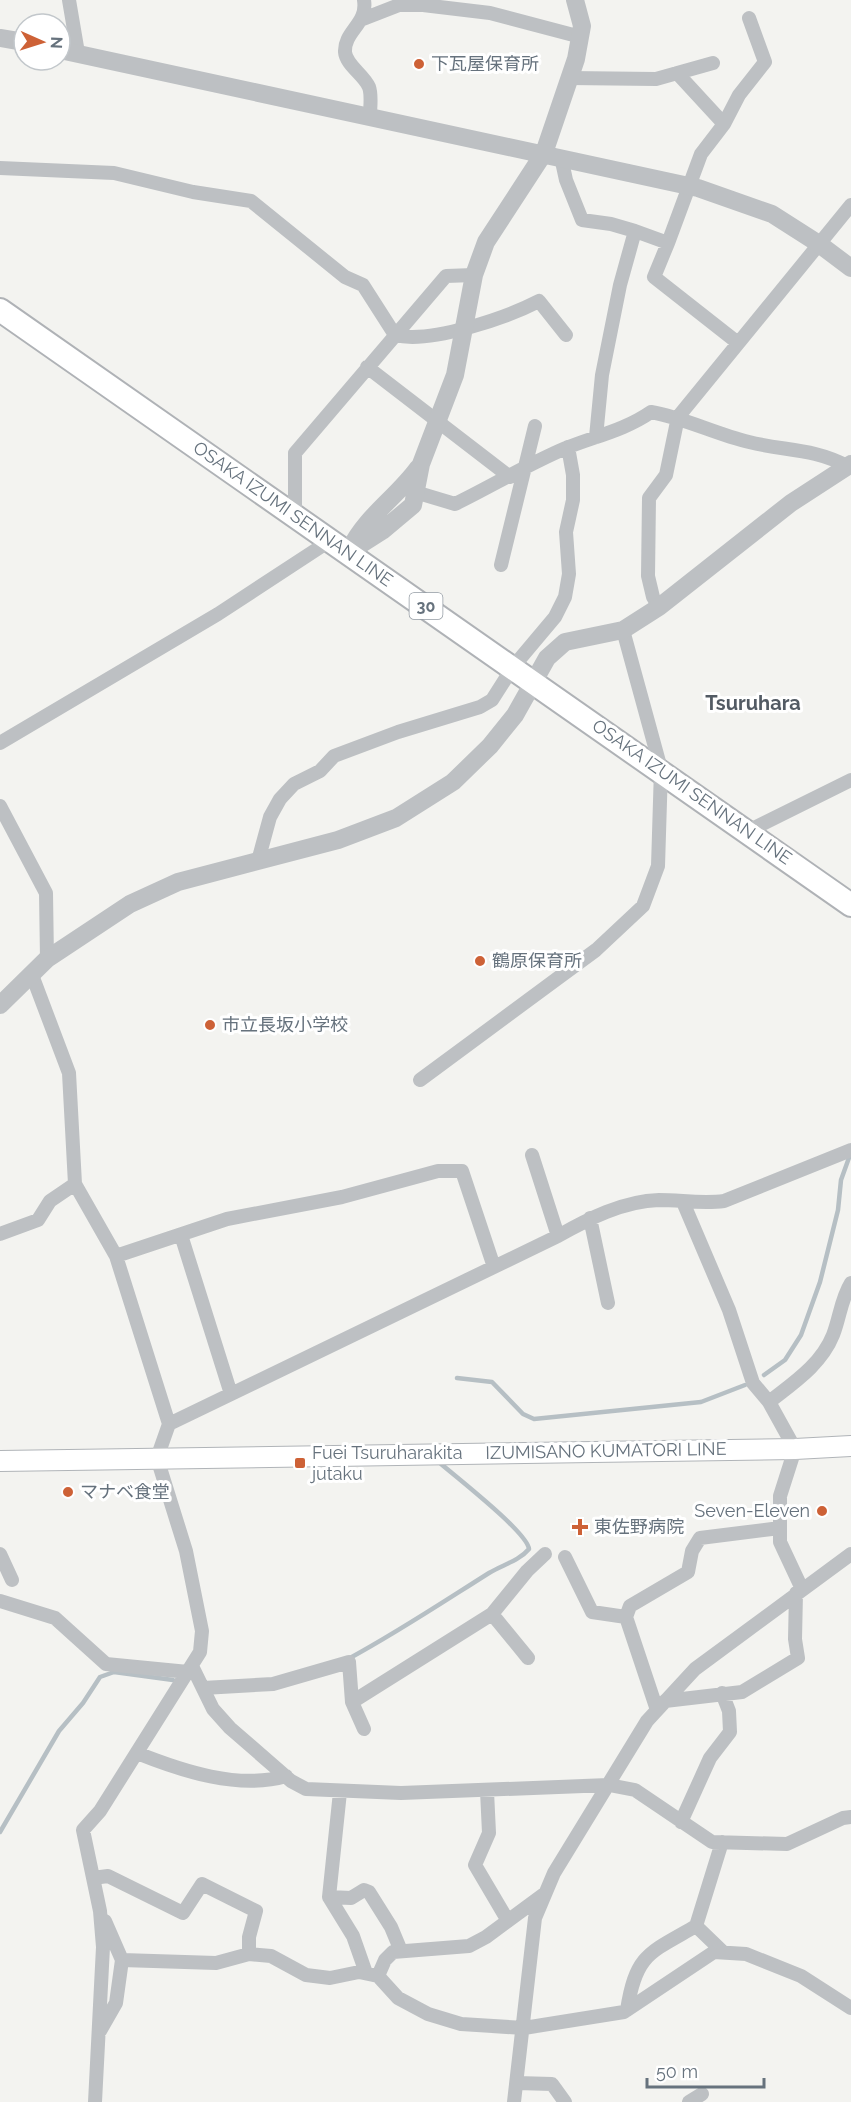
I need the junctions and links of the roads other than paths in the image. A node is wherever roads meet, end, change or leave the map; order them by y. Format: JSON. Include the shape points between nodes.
{"nodes":[{"id":1,"x":364,"y":0,"type":"edge"},
{"id":2,"x":575,"y":0,"type":"edge"},
{"id":3,"x":749,"y":18,"type":"dead end"},
{"id":4,"x":363,"y":19,"type":"junction"},
{"id":5,"x":581,"y":37,"type":"junction"},
{"id":6,"x":72,"y":52,"type":"edge"},
{"id":7,"x":713,"y":63,"type":"dead end"},
{"id":8,"x":677,"y":73,"type":"junction"},
{"id":9,"x":569,"y":78,"type":"junction"},
{"id":10,"x":370,"y":116,"type":"junction"},
{"id":11,"x":724,"y":124,"type":"junction"},
{"id":12,"x":552,"y":155,"type":"junction"},
{"id":13,"x":0,"y":168,"type":"edge"},
{"id":14,"x":689,"y":186,"type":"junction"},
{"id":15,"x":851,"y":205,"type":"edge"},
{"id":16,"x":635,"y":231,"type":"junction"},
{"id":17,"x":668,"y":243,"type":"junction"},
{"id":18,"x":819,"y":244,"type":"junction"},
{"id":19,"x":851,"y":268,"type":"edge"},
{"id":20,"x":474,"y":275,"type":"junction"},
{"id":21,"x":0,"y":310,"type":"edge"},
{"id":22,"x":464,"y":328,"type":"junction"},
{"id":23,"x":395,"y":335,"type":"junction"},
{"id":24,"x":566,"y":335,"type":"dead end"},
{"id":25,"x":738,"y":343,"type":"junction"},
{"id":26,"x":367,"y":367,"type":"junction"},
{"id":27,"x":678,"y":417,"type":"junction"},
{"id":28,"x":437,"y":422,"type":"junction"},
{"id":29,"x":535,"y":426,"type":"dead end"},
{"id":30,"x":596,"y":437,"type":"junction"},
{"id":31,"x":568,"y":447,"type":"junction"},
{"id":32,"x":421,"y":464,"type":"junction"},
{"id":33,"x":849,"y":465,"type":"edge"},
{"id":34,"x":526,"y":466,"type":"junction"},
{"id":35,"x":510,"y":477,"type":"junction"},
{"id":36,"x":415,"y":492,"type":"junction"},
{"id":37,"x":295,"y":515,"type":"junction"},
{"id":38,"x":340,"y":546,"type":"junction"},
{"id":39,"x":501,"y":565,"type":"dead end"},
{"id":40,"x":659,"y":607,"type":"junction"},
{"id":41,"x":623,"y":630,"type":"junction"},
{"id":42,"x":513,"y":667,"type":"junction"},
{"id":43,"x":533,"y":681,"type":"junction"},
{"id":44,"x":0,"y":743,"type":"edge"},
{"id":45,"x":661,"y":769,"type":"junction"},
{"id":46,"x":851,"y":780,"type":"edge"},
{"id":47,"x":0,"y":806,"type":"edge"},
{"id":48,"x":748,"y":831,"type":"junction"},
{"id":49,"x":258,"y":861,"type":"junction"},
{"id":50,"x":851,"y":905,"type":"edge"},
{"id":51,"x":47,"y":959,"type":"junction"},
{"id":52,"x":32,"y":975,"type":"junction"},
{"id":53,"x":0,"y":1005,"type":"edge"},
{"id":54,"x":420,"y":1080,"type":"dead end"},
{"id":55,"x":851,"y":1150,"type":"edge"},
{"id":56,"x":532,"y":1155,"type":"dead end"},
{"id":57,"x":75,"y":1184,"type":"junction"},
{"id":58,"x":682,"y":1202,"type":"junction"},
{"id":59,"x":590,"y":1218,"type":"junction"},
{"id":60,"x":0,"y":1234,"type":"edge"},
{"id":61,"x":181,"y":1235,"type":"junction"},
{"id":62,"x":558,"y":1236,"type":"junction"},
{"id":63,"x":116,"y":1256,"type":"junction"},
{"id":64,"x":494,"y":1267,"type":"junction"},
{"id":65,"x":851,"y":1282,"type":"edge"},
{"id":66,"x":608,"y":1303,"type":"dead end"},
{"id":67,"x":231,"y":1394,"type":"junction"},
{"id":68,"x":769,"y":1402,"type":"junction"},
{"id":69,"x":170,"y":1424,"type":"junction"},
{"id":70,"x":851,"y":1446,"type":"edge"},
{"id":71,"x":795,"y":1449,"type":"junction"},
{"id":72,"x":157,"y":1458,"type":"junction"},
{"id":73,"x":0,"y":1461,"type":"edge"},
{"id":74,"x":780,"y":1528,"type":"junction"},
{"id":75,"x":0,"y":1554,"type":"edge"},
{"id":76,"x":545,"y":1554,"type":"dead end"},
{"id":77,"x":851,"y":1554,"type":"edge"},
{"id":78,"x":565,"y":1557,"type":"dead end"},
{"id":79,"x":12,"y":1580,"type":"dead end"},
{"id":80,"x":799,"y":1591,"type":"junction"},
{"id":81,"x":0,"y":1600,"type":"edge"},
{"id":82,"x":492,"y":1614,"type":"junction"},
{"id":83,"x":626,"y":1617,"type":"junction"},
{"id":84,"x":528,"y":1658,"type":"dead end"},
{"id":85,"x":190,"y":1669,"type":"junction"},
{"id":86,"x":203,"y":1688,"type":"junction"},
{"id":87,"x":722,"y":1693,"type":"junction"},
{"id":88,"x":352,"y":1702,"type":"junction"},
{"id":89,"x":661,"y":1706,"type":"junction"},
{"id":90,"x":364,"y":1729,"type":"dead end"},
{"id":91,"x":138,"y":1753,"type":"junction"},
{"id":92,"x":286,"y":1776,"type":"junction"},
{"id":93,"x":609,"y":1785,"type":"junction"},
{"id":94,"x":487,"y":1791,"type":"junction"},
{"id":95,"x":340,"y":1792,"type":"junction"},
{"id":96,"x":851,"y":1817,"type":"edge"},
{"id":97,"x":681,"y":1822,"type":"junction"},
{"id":98,"x":723,"y":1842,"type":"junction"},
{"id":99,"x":93,"y":1878,"type":"junction"},
{"id":100,"x":543,"y":1895,"type":"junction"},
{"id":101,"x":329,"y":1897,"type":"junction"},
{"id":102,"x":100,"y":1911,"type":"junction"},
{"id":103,"x":508,"y":1921,"type":"junction"},
{"id":104,"x":696,"y":1926,"type":"junction"},
{"id":105,"x":401,"y":1952,"type":"junction"},
{"id":106,"x":723,"y":1952,"type":"junction"},
{"id":107,"x":249,"y":1954,"type":"junction"},
{"id":108,"x":122,"y":1960,"type":"junction"},
{"id":109,"x":372,"y":1974,"type":"junction"},
{"id":110,"x":851,"y":2008,"type":"edge"},
{"id":111,"x":627,"y":2010,"type":"junction"},
{"id":112,"x":524,"y":2028,"type":"junction"},
{"id":113,"x":98,"y":2033,"type":"junction"},
{"id":114,"x":517,"y":2083,"type":"junction"},
{"id":115,"x":702,"y":2094,"type":"dead end"},
{"id":116,"x":94,"y":2102,"type":"edge"},
{"id":117,"x":514,"y":2102,"type":"edge"},
{"id":118,"x":565,"y":2102,"type":"edge"},
{"id":119,"x":689,"y":2102,"type":"edge"}],
"edges":[{"from":1,"to":4,"type":"street"},
{"from":2,"to":5,"type":"street"},
{"from":3,"to":11,"type":"street","via":[[765,62],[739,95]]},
{"from":4,"to":5,"type":"street","via":[[399,5],[423,5],[490,13]]},
{"from":4,"to":10,"type":"street","via":[[348,38],[345,50],[370,90]]},
{"from":5,"to":9,"type":"street"},
{"from":6,"to":10,"type":"street"},
{"from":7,"to":8,"type":"street"},
{"from":8,"to":9,"type":"street","via":[[656,79]]},
{"from":8,"to":11,"type":"street"},
{"from":9,"to":12,"type":"street"},
{"from":10,"to":12,"type":"street"},
{"from":11,"to":14,"type":"street","via":[[701,154]]},
{"from":12,"to":14,"type":"street"},
{"from":12,"to":16,"type":"street","via":[[582,220]]},
{"from":12,"to":20,"type":"street","via":[[486,242]]},
{"from":13,"to":23,"type":"street","via":[[114,173],[251,201],[345,277],[363,285]]},
{"from":14,"to":17,"type":"street"},
{"from":14,"to":18,"type":"street","via":[[772,214]]},
{"from":15,"to":18,"type":"street"},
{"from":16,"to":17,"type":"street"},
{"from":16,"to":30,"type":"street","via":[[602,375]]},
{"from":17,"to":25,"type":"street","via":[[654,277]]},
{"from":18,"to":19,"type":"street"},
{"from":18,"to":25,"type":"street"},
{"from":20,"to":22,"type":"street"},
{"from":20,"to":23,"type":"street","via":[[446,276]]},
{"from":21,"to":37,"type":"main road","name":"OSAKA IZUMI SENNAN LINE","number":"30"},
{"from":22,"to":23,"type":"street","via":[[411,339]]},
{"from":22,"to":24,"type":"street","via":[[516,313],[539,301]]},
{"from":22,"to":28,"type":"street","via":[[455,375]]},
{"from":23,"to":26,"type":"street"},
{"from":25,"to":27,"type":"street"},
{"from":26,"to":28,"type":"street"},
{"from":26,"to":37,"type":"street","via":[[295,453]]},
{"from":27,"to":30,"type":"street","via":[[651,412],[632,425]]},
{"from":27,"to":33,"type":"street","via":[[749,442],[826,455]]},
{"from":27,"to":40,"type":"street","via":[[666,475],[649,498],[648,576],[652,597]]},
{"from":28,"to":32,"type":"street"},
{"from":28,"to":35,"type":"street"},
{"from":29,"to":34,"type":"street"},
{"from":30,"to":31,"type":"street"},
{"from":31,"to":34,"type":"street"},
{"from":31,"to":42,"type":"street","via":[[573,500],[566,532],[569,574],[564,597],[555,617]]},
{"from":32,"to":36,"type":"street"},
{"from":32,"to":38,"type":"street","via":[[400,492],[357,535]]},
{"from":33,"to":40,"type":"street","via":[[791,503]]},
{"from":34,"to":35,"type":"street"},
{"from":34,"to":39,"type":"street"},
{"from":35,"to":36,"type":"street","via":[[455,504]]},
{"from":36,"to":38,"type":"street","via":[[413,506],[382,531]]},
{"from":37,"to":38,"type":"main road","name":"OSAKA IZUMI SENNAN LINE","number":"30"},
{"from":38,"to":42,"type":"main road","name":"OSAKA IZUMI SENNAN LINE","number":"30"},
{"from":38,"to":44,"type":"street"},
{"from":40,"to":41,"type":"street"},
{"from":41,"to":43,"type":"street","via":[[565,642],[547,658]]},
{"from":41,"to":45,"type":"street"},
{"from":42,"to":43,"type":"main road","name":"OSAKA IZUMI SENNAN LINE","number":"30"},
{"from":42,"to":49,"type":"street","via":[[492,700],[480,707],[334,756],[320,771],[294,784],[270,817]]},
{"from":43,"to":45,"type":"main road","name":"OSAKA IZUMI SENNAN LINE","number":"30"},
{"from":43,"to":49,"type":"street","via":[[515,715],[453,782],[396,818],[338,840]]},
{"from":45,"to":48,"type":"main road","name":"OSAKA IZUMI SENNAN LINE","number":"30"},
{"from":45,"to":54,"type":"street","via":[[658,866],[643,906],[596,950]]},
{"from":46,"to":48,"type":"street"},
{"from":47,"to":51,"type":"street","via":[[46,893]]},
{"from":48,"to":50,"type":"main road","name":"OSAKA IZUMI SENNAN LINE","number":"30"},
{"from":49,"to":51,"type":"street","via":[[168,886],[130,904]]},
{"from":51,"to":52,"type":"street"},
{"from":52,"to":53,"type":"street"},
{"from":52,"to":57,"type":"street","via":[[69,1073]]},
{"from":55,"to":58,"type":"street","via":[[724,1201]]},
{"from":56,"to":62,"type":"street"},
{"from":57,"to":60,"type":"street","via":[[50,1201],[38,1220]]},
{"from":57,"to":63,"type":"street"},
{"from":58,"to":59,"type":"street","via":[[642,1201]]},
{"from":58,"to":68,"type":"street","via":[[729,1310],[753,1383]]},
{"from":59,"to":62,"type":"street"},
{"from":59,"to":66,"type":"street"},
{"from":61,"to":63,"type":"street"},
{"from":61,"to":64,"type":"street","via":[[227,1220],[342,1197],[438,1171],[462,1171]]},
{"from":61,"to":67,"type":"street"},
{"from":62,"to":64,"type":"street"},
{"from":63,"to":69,"type":"street"},
{"from":64,"to":67,"type":"street"},
{"from":65,"to":68,"type":"street","via":[[822,1355]]},
{"from":67,"to":69,"type":"street"},
{"from":68,"to":71,"type":"street"},
{"from":69,"to":72,"type":"street"},
{"from":70,"to":71,"type":"main road","name":"IZUMISANO KUMATORI LINE"},
{"from":71,"to":72,"type":"main road","name":"IZUMISANO KUMATORI LINE"},
{"from":71,"to":74,"type":"street","via":[[780,1496]]},
{"from":72,"to":73,"type":"main road","name":"IZUMISANO KUMATORI LINE"},
{"from":72,"to":85,"type":"street","via":[[186,1551],[202,1631],[201,1652]]},
{"from":74,"to":80,"type":"street","via":[[780,1542]]},
{"from":74,"to":83,"type":"street","via":[[700,1538],[692,1551],[688,1572],[630,1606]]},
{"from":75,"to":79,"type":"street"},
{"from":76,"to":82,"type":"street"},
{"from":77,"to":80,"type":"street"},
{"from":78,"to":83,"type":"street","via":[[592,1612]]},
{"from":80,"to":87,"type":"street","via":[[795,1639],[798,1658],[742,1692]]},
{"from":80,"to":89,"type":"street","via":[[695,1668]]},
{"from":81,"to":85,"type":"street","via":[[55,1618],[106,1664]]},
{"from":82,"to":84,"type":"street"},
{"from":82,"to":88,"type":"street"},
{"from":83,"to":89,"type":"street"},
{"from":85,"to":86,"type":"street"},
{"from":85,"to":91,"type":"street"},
{"from":86,"to":88,"type":"street","via":[[273,1684],[349,1662]]},
{"from":86,"to":92,"type":"street","via":[[213,1709],[230,1728]]},
{"from":87,"to":89,"type":"street"},
{"from":87,"to":97,"type":"street","via":[[729,1711],[730,1732],[710,1758]]},
{"from":88,"to":90,"type":"street"},
{"from":89,"to":93,"type":"street","via":[[647,1720]]},
{"from":91,"to":92,"type":"street","via":[[168,1765],[248,1782]]},
{"from":91,"to":99,"type":"street","via":[[83,1830]]},
{"from":92,"to":95,"type":"street","via":[[306,1789]]},
{"from":93,"to":94,"type":"street"},
{"from":93,"to":97,"type":"street","via":[[635,1790]]},
{"from":93,"to":100,"type":"street"},
{"from":94,"to":95,"type":"street"},
{"from":94,"to":103,"type":"street","via":[[489,1833],[475,1865]]},
{"from":95,"to":101,"type":"street"},
{"from":96,"to":98,"type":"street","via":[[787,1844]]},
{"from":97,"to":98,"type":"street","via":[[712,1842]]},
{"from":98,"to":104,"type":"street"},
{"from":99,"to":102,"type":"street"},
{"from":99,"to":107,"type":"street","via":[[108,1876],[183,1913],[202,1884],[256,1911]]},
{"from":100,"to":103,"type":"street"},
{"from":100,"to":112,"type":"street","via":[[535,1918]]},
{"from":101,"to":105,"type":"street","via":[[351,1898],[364,1890],[369,1892]]},
{"from":101,"to":109,"type":"street"},
{"from":102,"to":108,"type":"street"},
{"from":102,"to":113,"type":"street","via":[[103,1947]]},
{"from":103,"to":105,"type":"street","via":[[469,1946]]},
{"from":104,"to":106,"type":"street"},
{"from":104,"to":111,"type":"street","via":[[647,1954],[632,1982]]},
{"from":105,"to":109,"type":"street","via":[[393,1953]]},
{"from":106,"to":110,"type":"street","via":[[746,1954],[801,1976]]},
{"from":106,"to":111,"type":"street","via":[[714,1952]]},
{"from":107,"to":108,"type":"street","via":[[216,1963]]},
{"from":107,"to":109,"type":"street","via":[[271,1956],[306,1975],[330,1978],[359,1972]]},
{"from":108,"to":113,"type":"street","via":[[116,2003]]},
{"from":109,"to":112,"type":"street","via":[[398,1998],[428,2014],[461,2024]]},
{"from":111,"to":112,"type":"street"},
{"from":112,"to":114,"type":"street"},
{"from":113,"to":116,"type":"street"},
{"from":114,"to":117,"type":"street"},
{"from":114,"to":118,"type":"street","via":[[552,2084]]},
{"from":115,"to":119,"type":"street"}]}
